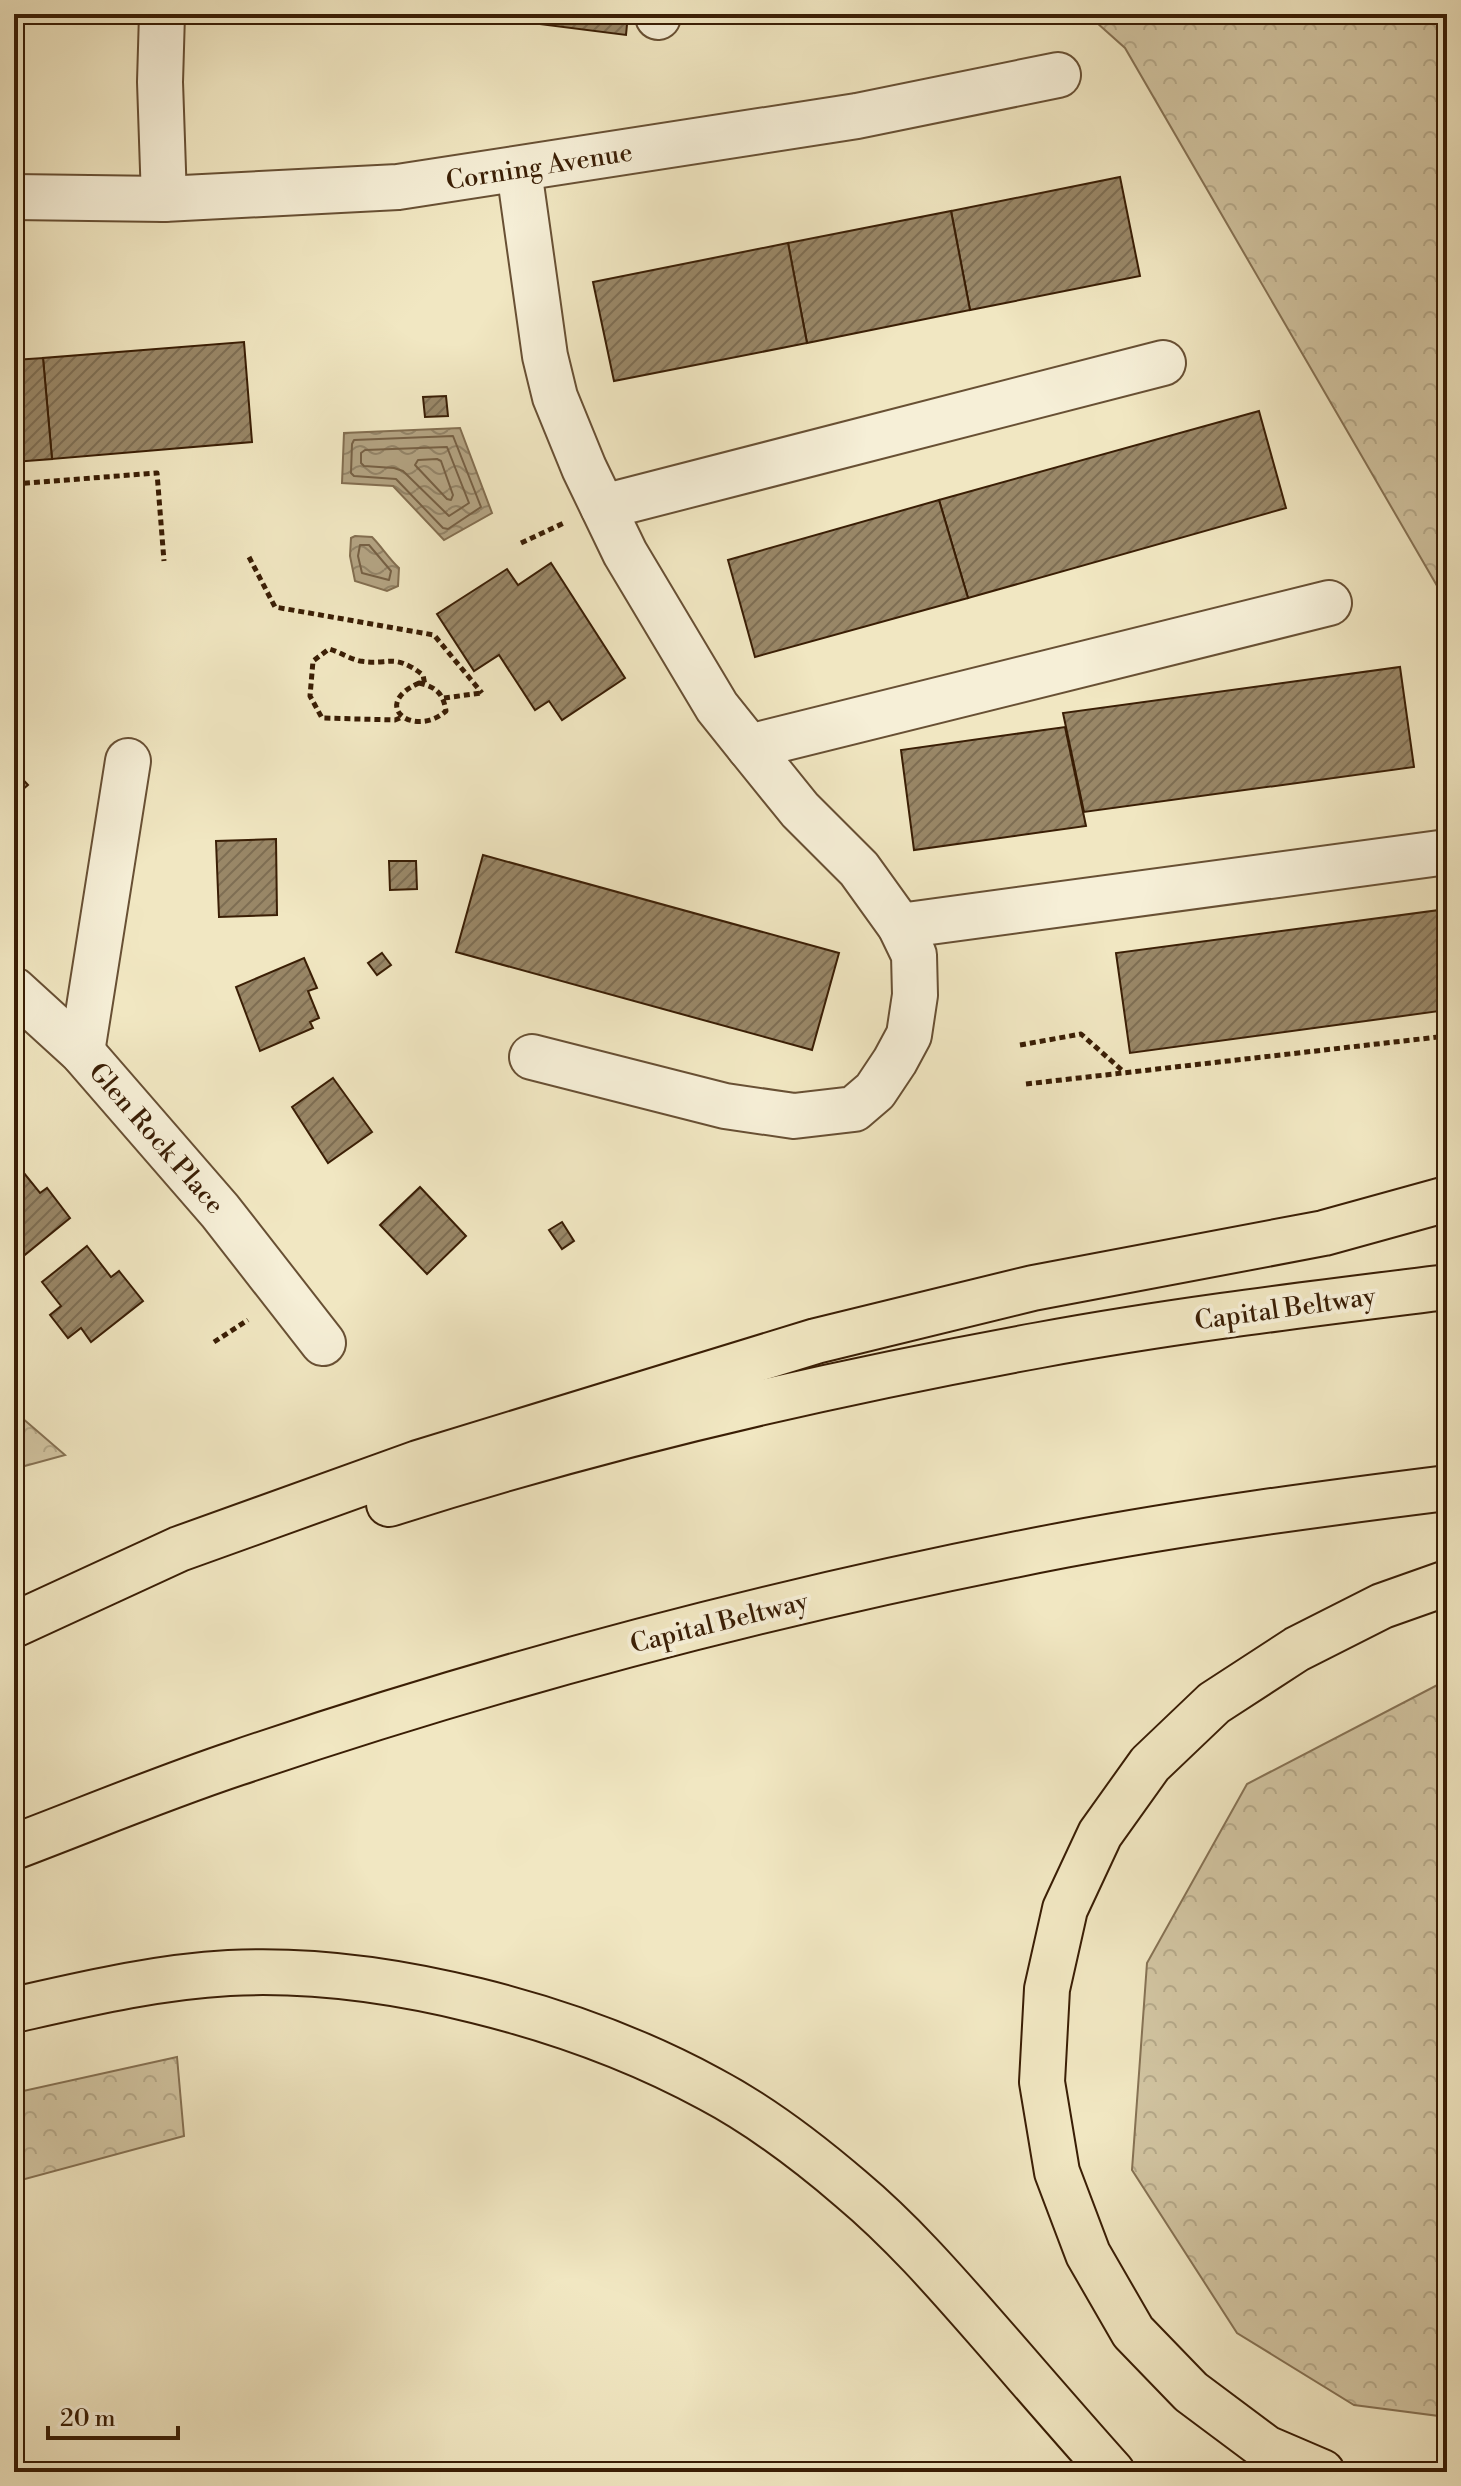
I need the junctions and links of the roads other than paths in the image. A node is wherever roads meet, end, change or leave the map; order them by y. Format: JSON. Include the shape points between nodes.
{"nodes":[{"id":1,"x":162,"y":14,"type":"edge"},
{"id":2,"x":1058,"y":75,"type":"dead end"},
{"id":3,"x":519,"y":170,"type":"junction"},
{"id":4,"x":14,"y":197,"type":"edge"},
{"id":5,"x":164,"y":199,"type":"junction"},
{"id":6,"x":1163,"y":363,"type":"dead end"},
{"id":7,"x":603,"y":507,"type":"junction"},
{"id":8,"x":1329,"y":603,"type":"dead end"},
{"id":9,"x":749,"y":747,"type":"junction"},
{"id":10,"x":128,"y":761,"type":"dead end"},
{"id":11,"x":1447,"y":852,"type":"edge"},
{"id":12,"x":900,"y":926,"type":"junction"},
{"id":13,"x":14,"y":990,"type":"edge"},
{"id":14,"x":82,"y":1052,"type":"junction"},
{"id":15,"x":532,"y":1057,"type":"dead end"},
{"id":16,"x":1447,"y":1199,"type":"edge"},
{"id":17,"x":1447,"y":1287,"type":"edge"},
{"id":18,"x":323,"y":1343,"type":"dead end"},
{"id":19,"x":1447,"y":1488,"type":"edge"},
{"id":20,"x":1447,"y":1583,"type":"edge"},
{"id":21,"x":14,"y":1625,"type":"edge"},
{"id":22,"x":14,"y":1631,"type":"edge"},
{"id":23,"x":14,"y":1847,"type":"edge"},
{"id":24,"x":14,"y":2010,"type":"edge"},
{"id":25,"x":1112,"y":2472,"type":"edge"},
{"id":26,"x":1322,"y":2472,"type":"edge"}],
"edges":[{"from":1,"to":5,"type":"street"},
{"from":2,"to":3,"type":"street","name":"Corning Avenue","via":[[857,116]]},
{"from":3,"to":5,"type":"street","name":"Corning Avenue","via":[[398,187]]},
{"from":3,"to":7,"type":"street","via":[[551,384]]},
{"from":4,"to":5,"type":"street","name":"Corning Avenue"},
{"from":6,"to":7,"type":"street"},
{"from":7,"to":9,"type":"street","via":[[717,707]]},
{"from":8,"to":9,"type":"street"},
{"from":9,"to":12,"type":"street","via":[[800,810],[859,869]]},
{"from":10,"to":14,"type":"street","name":"Glen Rock Place"},
{"from":11,"to":12,"type":"street"},
{"from":12,"to":15,"type":"street","via":[[914,955],[909,1035],[875,1091],[854,1109],[794,1116],[725,1106]]},
{"from":13,"to":14,"type":"street"},
{"from":14,"to":18,"type":"street","name":"Glen Rock Place","via":[[220,1211]]},
{"from":16,"to":21,"type":"highway","via":[[1324,1233],[1033,1288],[816,1341],[403,1468],[179,1549]]},
{"from":17,"to":22,"type":"highway","name":"Capital Beltway","via":[[1041,1345],[624,1436],[244,1550]]},
{"from":19,"to":23,"type":"highway","name":"Capital Beltway","via":[[1269,1510],[1067,1544],[677,1632],[479,1686],[235,1763]]},
{"from":20,"to":26,"type":"highway","via":[[1382,1606],[1297,1649],[1214,1703],[1150,1764],[1100,1834],[1065,1909],[1047,1989],[1042,2082],[1057,2172],[1096,2267],[1133,2332],[1191,2392],[1266,2448]]},
{"from":24,"to":25,"type":"highway","via":[[144,1982],[230,1973],[315,1974],[517,2010],[621,2047],[711,2089],[792,2141],[854,2191],[925,2259]]}]}
